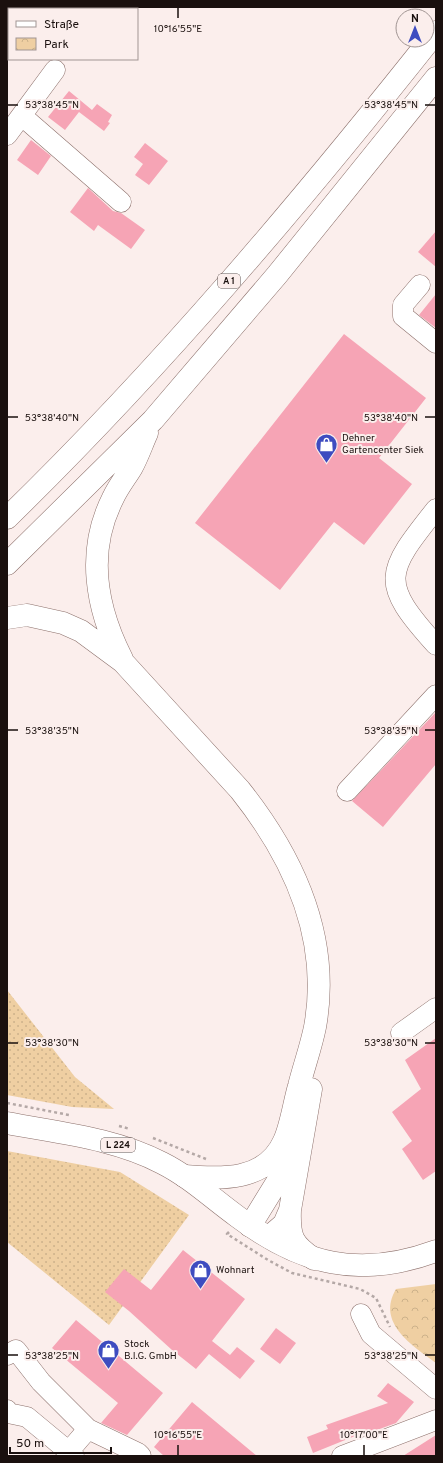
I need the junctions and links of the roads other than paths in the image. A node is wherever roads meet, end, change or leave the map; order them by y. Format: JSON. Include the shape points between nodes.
{"nodes":[{"id":1,"x":436,"y":32,"type":"edge"},
{"id":2,"x":55,"y":70,"type":"dead end"},
{"id":3,"x":436,"y":78,"type":"edge"},
{"id":4,"x":22,"y":116,"type":"junction"},
{"id":5,"x":7,"y":135,"type":"edge"},
{"id":6,"x":121,"y":202,"type":"dead end"},
{"id":7,"x":420,"y":285,"type":"dead end"},
{"id":8,"x":436,"y":343,"type":"edge"},
{"id":9,"x":153,"y":420,"type":"junction"},
{"id":10,"x":436,"y":509,"type":"edge"},
{"id":11,"x":7,"y":518,"type":"edge"},
{"id":12,"x":7,"y":564,"type":"edge"},
{"id":13,"x":7,"y":618,"type":"edge"},
{"id":14,"x":436,"y":645,"type":"edge"},
{"id":15,"x":123,"y":662,"type":"junction"},
{"id":16,"x":436,"y":695,"type":"edge"},
{"id":17,"x":347,"y":791,"type":"dead end"},
{"id":18,"x":436,"y":1008,"type":"edge"},
{"id":19,"x":314,"y":1028,"type":"junction"},
{"id":20,"x":401,"y":1033,"type":"dead end"},
{"id":21,"x":304,"y":1063,"type":"junction"},
{"id":22,"x":7,"y":1123,"type":"edge"},
{"id":23,"x":184,"y":1176,"type":"junction"},
{"id":24,"x":290,"y":1210,"type":"junction"},
{"id":25,"x":250,"y":1226,"type":"junction"},
{"id":26,"x":268,"y":1237,"type":"junction"},
{"id":27,"x":436,"y":1251,"type":"edge"},
{"id":28,"x":314,"y":1259,"type":"junction"},
{"id":29,"x":361,"y":1314,"type":"dead end"},
{"id":30,"x":7,"y":1355,"type":"edge"},
{"id":31,"x":436,"y":1389,"type":"edge"},
{"id":32,"x":8,"y":1412,"type":"edge"},
{"id":33,"x":436,"y":1420,"type":"edge"},
{"id":34,"x":88,"y":1429,"type":"junction"},
{"id":35,"x":72,"y":1453,"type":"edge"},
{"id":36,"x":141,"y":1456,"type":"edge"},
{"id":37,"x":342,"y":1456,"type":"edge"}],
"edges":[{"from":1,"to":11,"type":"main road","number":"A 1","via":[[218,294],[129,394]]},
{"from":2,"to":4,"type":"street"},
{"from":3,"to":9,"type":"main road","via":[[277,275]]},
{"from":4,"to":5,"type":"street"},
{"from":4,"to":6,"type":"street"},
{"from":7,"to":8,"type":"street","via":[[403,305],[403,316]]},
{"from":9,"to":12,"type":"main road"},
{"from":9,"to":15,"type":"main road","via":[[132,466],[107,510],[96,560],[96,578],[103,616],[109,635]]},
{"from":10,"to":14,"type":"street","via":[[405,549],[395,576],[396,590],[402,605]]},
{"from":13,"to":15,"type":"main road","via":[[26,615],[63,623],[81,631]]},
{"from":15,"to":19,"type":"main road","via":[[240,790],[270,830],[288,861],[305,903],[314,940],[318,985]]},
{"from":16,"to":17,"type":"street"},
{"from":18,"to":20,"type":"street"},
{"from":19,"to":21,"type":"main road"},
{"from":19,"to":24,"type":"main road","via":[[316,1057]]},
{"from":21,"to":23,"type":"main road","via":[[284,1141],[272,1159],[240,1177]]},
{"from":21,"to":25,"type":"main road","via":[[294,1146],[282,1174]]},
{"from":22,"to":23,"type":"main road","number":"L 224","via":[[123,1146]]},
{"from":23,"to":25,"type":"main road","number":"L 224"},
{"from":24,"to":26,"type":"main road","via":[[284,1224]]},
{"from":24,"to":28,"type":"main road","via":[[293,1241]]},
{"from":25,"to":26,"type":"main road","number":"L 224"},
{"from":26,"to":28,"type":"main road","number":"L 224","via":[[292,1251]]},
{"from":27,"to":28,"type":"main road","number":"L 224","via":[[402,1262],[363,1266]]},
{"from":29,"to":31,"type":"street","via":[[371,1334]]},
{"from":30,"to":34,"type":"street","via":[[16,1350],[41,1382]]},
{"from":32,"to":35,"type":"street","via":[[27,1417]]},
{"from":33,"to":37,"type":"street"},
{"from":34,"to":35,"type":"street"},
{"from":34,"to":36,"type":"street"}]}
